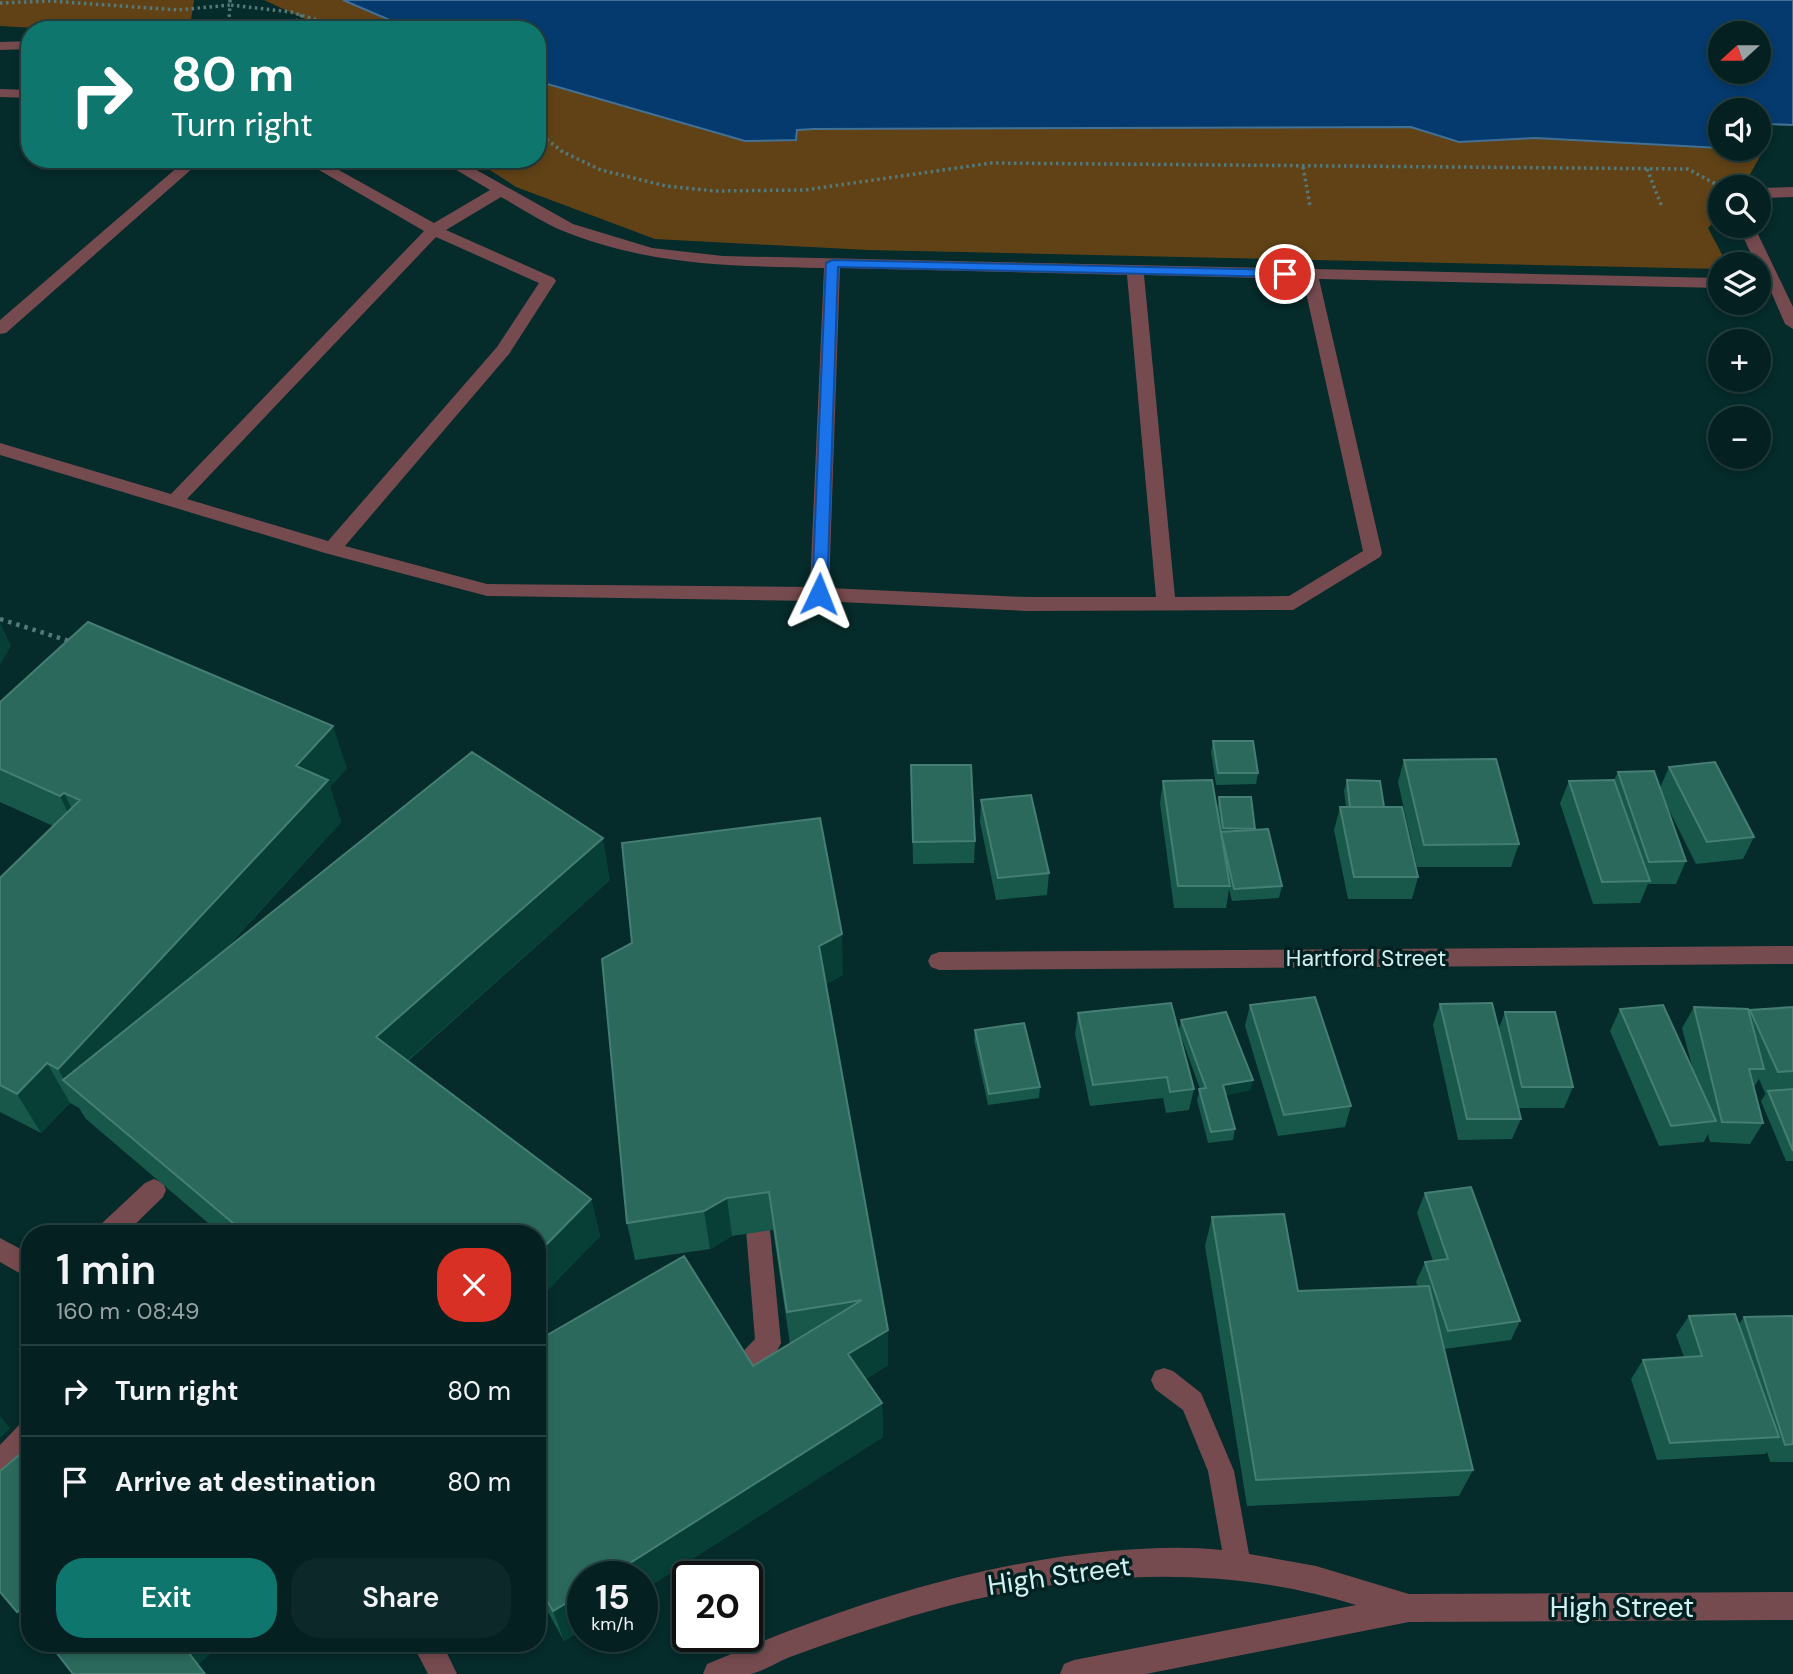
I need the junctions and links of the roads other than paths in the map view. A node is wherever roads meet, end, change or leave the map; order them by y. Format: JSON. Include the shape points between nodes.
{"nodes":[{"id":1,"x":21,"y":45,"type":"edge"},
{"id":2,"x":0,"y":46,"type":"edge"},
{"id":3,"x":0,"y":93,"type":"edge"},
{"id":4,"x":21,"y":94,"type":"edge"},
{"id":5,"x":186,"y":168,"type":"edge"},
{"id":6,"x":323,"y":168,"type":"edge"},
{"id":7,"x":460,"y":168,"type":"edge"},
{"id":8,"x":500,"y":191,"type":"junction"},
{"id":9,"x":1771,"y":192,"type":"edge"},
{"id":10,"x":1793,"y":192,"type":"edge"},
{"id":11,"x":434,"y":230,"type":"junction"},
{"id":12,"x":832,"y":263,"type":"junction"},
{"id":13,"x":1135,"y":270,"type":"junction"},
{"id":14,"x":1310,"y":274,"type":"junction"},
{"id":15,"x":1708,"y":283,"type":"edge"},
{"id":16,"x":1771,"y":291,"type":"edge"},
{"id":17,"x":1793,"y":324,"type":"edge"},
{"id":18,"x":0,"y":329,"type":"edge"},
{"id":19,"x":0,"y":449,"type":"edge"},
{"id":20,"x":174,"y":502,"type":"junction"},
{"id":21,"x":332,"y":549,"type":"junction"},
{"id":22,"x":819,"y":594,"type":"junction"},
{"id":23,"x":1166,"y":603,"type":"junction"},
{"id":24,"x":1793,"y":955,"type":"edge"},
{"id":25,"x":939,"y":961,"type":"dead end"},
{"id":26,"x":154,"y":1190,"type":"edge"},
{"id":27,"x":117,"y":1225,"type":"edge"},
{"id":28,"x":758,"y":1230,"type":"edge"},
{"id":29,"x":0,"y":1249,"type":"edge"},
{"id":30,"x":21,"y":1262,"type":"edge"},
{"id":31,"x":740,"y":1372,"type":"edge"},
{"id":32,"x":1164,"y":1380,"type":"dead end"},
{"id":33,"x":21,"y":1442,"type":"edge"},
{"id":34,"x":0,"y":1464,"type":"edge"},
{"id":35,"x":1238,"y":1566,"type":"junction"},
{"id":36,"x":1793,"y":1606,"type":"edge"},
{"id":37,"x":1409,"y":1608,"type":"junction"},
{"id":38,"x":431,"y":1652,"type":"edge"},
{"id":39,"x":443,"y":1674,"type":"edge"},
{"id":40,"x":717,"y":1674,"type":"edge"},
{"id":41,"x":1074,"y":1674,"type":"edge"}],
"edges":[{"from":1,"to":2,"type":"street"},
{"from":3,"to":4,"type":"street"},
{"from":5,"to":18,"type":"street"},
{"from":6,"to":11,"type":"street"},
{"from":7,"to":8,"type":"street"},
{"from":8,"to":11,"type":"street"},
{"from":8,"to":12,"type":"street","via":[[567,227],[650,253],[723,261]]},
{"from":9,"to":10,"type":"street"},
{"from":11,"to":20,"type":"street"},
{"from":11,"to":21,"type":"street","via":[[548,281],[503,351]]},
{"from":12,"to":13,"type":"street"},
{"from":12,"to":22,"type":"street"},
{"from":13,"to":14,"type":"street"},
{"from":13,"to":23,"type":"street"},
{"from":14,"to":15,"type":"street"},
{"from":14,"to":23,"type":"street","via":[[1373,553],[1293,603]]},
{"from":16,"to":17,"type":"street"},
{"from":19,"to":20,"type":"street"},
{"from":20,"to":21,"type":"street"},
{"from":21,"to":22,"type":"street","via":[[488,590]]},
{"from":22,"to":23,"type":"street","via":[[1026,604]]},
{"from":24,"to":25,"type":"street","name":"Hartford Street"},
{"from":26,"to":27,"type":"street"},
{"from":28,"to":31,"type":"street","via":[[768,1343]]},
{"from":29,"to":30,"type":"street"},
{"from":32,"to":35,"type":"street","via":[[1192,1402],[1221,1471]]},
{"from":33,"to":34,"type":"street"},
{"from":35,"to":37,"type":"street","name":"High Street","via":[[1348,1587]]},
{"from":35,"to":40,"type":"street","name":"High Street","via":[[1159,1562],[1066,1570],[989,1584],[892,1608]]},
{"from":36,"to":37,"type":"street","name":"High Street"},
{"from":37,"to":41,"type":"street","name":"High Street"},
{"from":38,"to":39,"type":"street"}]}
